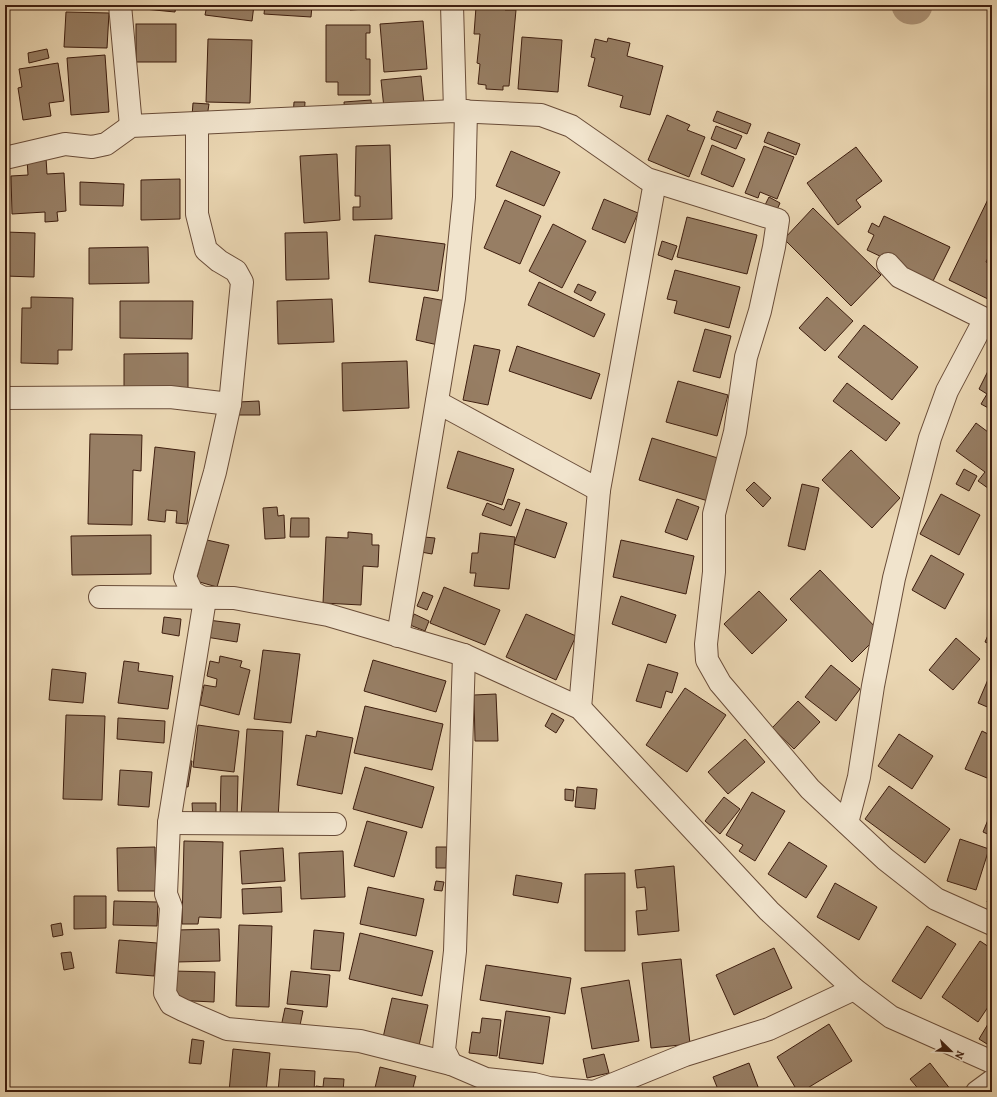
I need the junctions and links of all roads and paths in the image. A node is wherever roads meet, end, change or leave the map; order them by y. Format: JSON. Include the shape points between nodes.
{"nodes":[{"id":1,"x":120,"y":5,"type":"edge"},
{"id":2,"x":452,"y":5,"type":"edge"},
{"id":3,"x":461,"y":111,"type":"junction"},
{"id":4,"x":197,"y":124,"type":"junction"},
{"id":5,"x":131,"y":126,"type":"junction"},
{"id":6,"x":5,"y":158,"type":"edge"},
{"id":7,"x":655,"y":182,"type":"junction"},
{"id":8,"x":888,"y":264,"type":"dead end"},
{"id":9,"x":5,"y":398,"type":"edge"},
{"id":10,"x":437,"y":402,"type":"junction"},
{"id":11,"x":230,"y":404,"type":"junction"},
{"id":12,"x":599,"y":490,"type":"junction"},
{"id":13,"x":100,"y":597,"type":"dead end"},
{"id":14,"x":205,"y":599,"type":"junction"},
{"id":15,"x":398,"y":636,"type":"junction"},
{"id":16,"x":464,"y":655,"type":"junction"},
{"id":17,"x":580,"y":708,"type":"junction"},
{"id":18,"x":168,"y":823,"type":"junction"},
{"id":19,"x":847,"y":823,"type":"junction"},
{"id":20,"x":335,"y":824,"type":"dead end"},
{"id":21,"x":992,"y":924,"type":"edge"},
{"id":22,"x":854,"y":989,"type":"junction"},
{"id":23,"x":992,"y":1062,"type":"edge"},
{"id":24,"x":451,"y":1064,"type":"junction"},
{"id":25,"x":992,"y":1081,"type":"edge"},
{"id":26,"x":550,"y":1090,"type":"edge"},
{"id":27,"x":594,"y":1092,"type":"edge"},
{"id":28,"x":977,"y":1092,"type":"edge"}],
"edges":[{"from":1,"to":5,"type":"street"},
{"from":2,"to":3,"type":"street"},
{"from":3,"to":4,"type":"street"},
{"from":3,"to":7,"type":"street","via":[[541,115],[563,123]]},
{"from":3,"to":10,"type":"street","via":[[464,197],[454,298]]},
{"from":4,"to":5,"type":"street"},
{"from":4,"to":11,"type":"street","via":[[197,214],[206,250],[236,271],[242,282]]},
{"from":5,"to":6,"type":"street","via":[[106,144],[92,147],[65,144]]},
{"from":7,"to":12,"type":"street"},
{"from":7,"to":19,"type":"street","via":[[778,220],[760,311],[746,357],[735,432],[714,514],[714,572],[706,644],[707,660],[720,683],[810,789]]},
{"from":8,"to":19,"type":"street","via":[[900,277],[988,320],[947,391],[930,438],[894,578],[858,777]]},
{"from":9,"to":11,"type":"street","via":[[170,397]]},
{"from":10,"to":12,"type":"street"},
{"from":10,"to":15,"type":"street"},
{"from":11,"to":14,"type":"street","via":[[215,472],[185,577],[192,592]]},
{"from":12,"to":17,"type":"street"},
{"from":13,"to":14,"type":"street"},
{"from":14,"to":15,"type":"street","via":[[234,598],[328,615]]},
{"from":14,"to":18,"type":"street"},
{"from":15,"to":16,"type":"street"},
{"from":16,"to":17,"type":"street"},
{"from":16,"to":24,"type":"street","via":[[455,951],[444,1050]]},
{"from":17,"to":22,"type":"street","via":[[769,911]]},
{"from":18,"to":20,"type":"street"},
{"from":18,"to":24,"type":"street","via":[[166,894],[171,907],[165,992],[172,1004],[228,1029],[360,1041]]},
{"from":19,"to":21,"type":"street","via":[[885,859],[936,899]]},
{"from":22,"to":23,"type":"street","via":[[891,1017]]},
{"from":22,"to":27,"type":"street","via":[[769,1029],[685,1054]]},
{"from":24,"to":26,"type":"street","via":[[486,1079],[534,1084]]},
{"from":25,"to":28,"type":"street"},
{"from":26,"to":27,"type":"street"}]}
